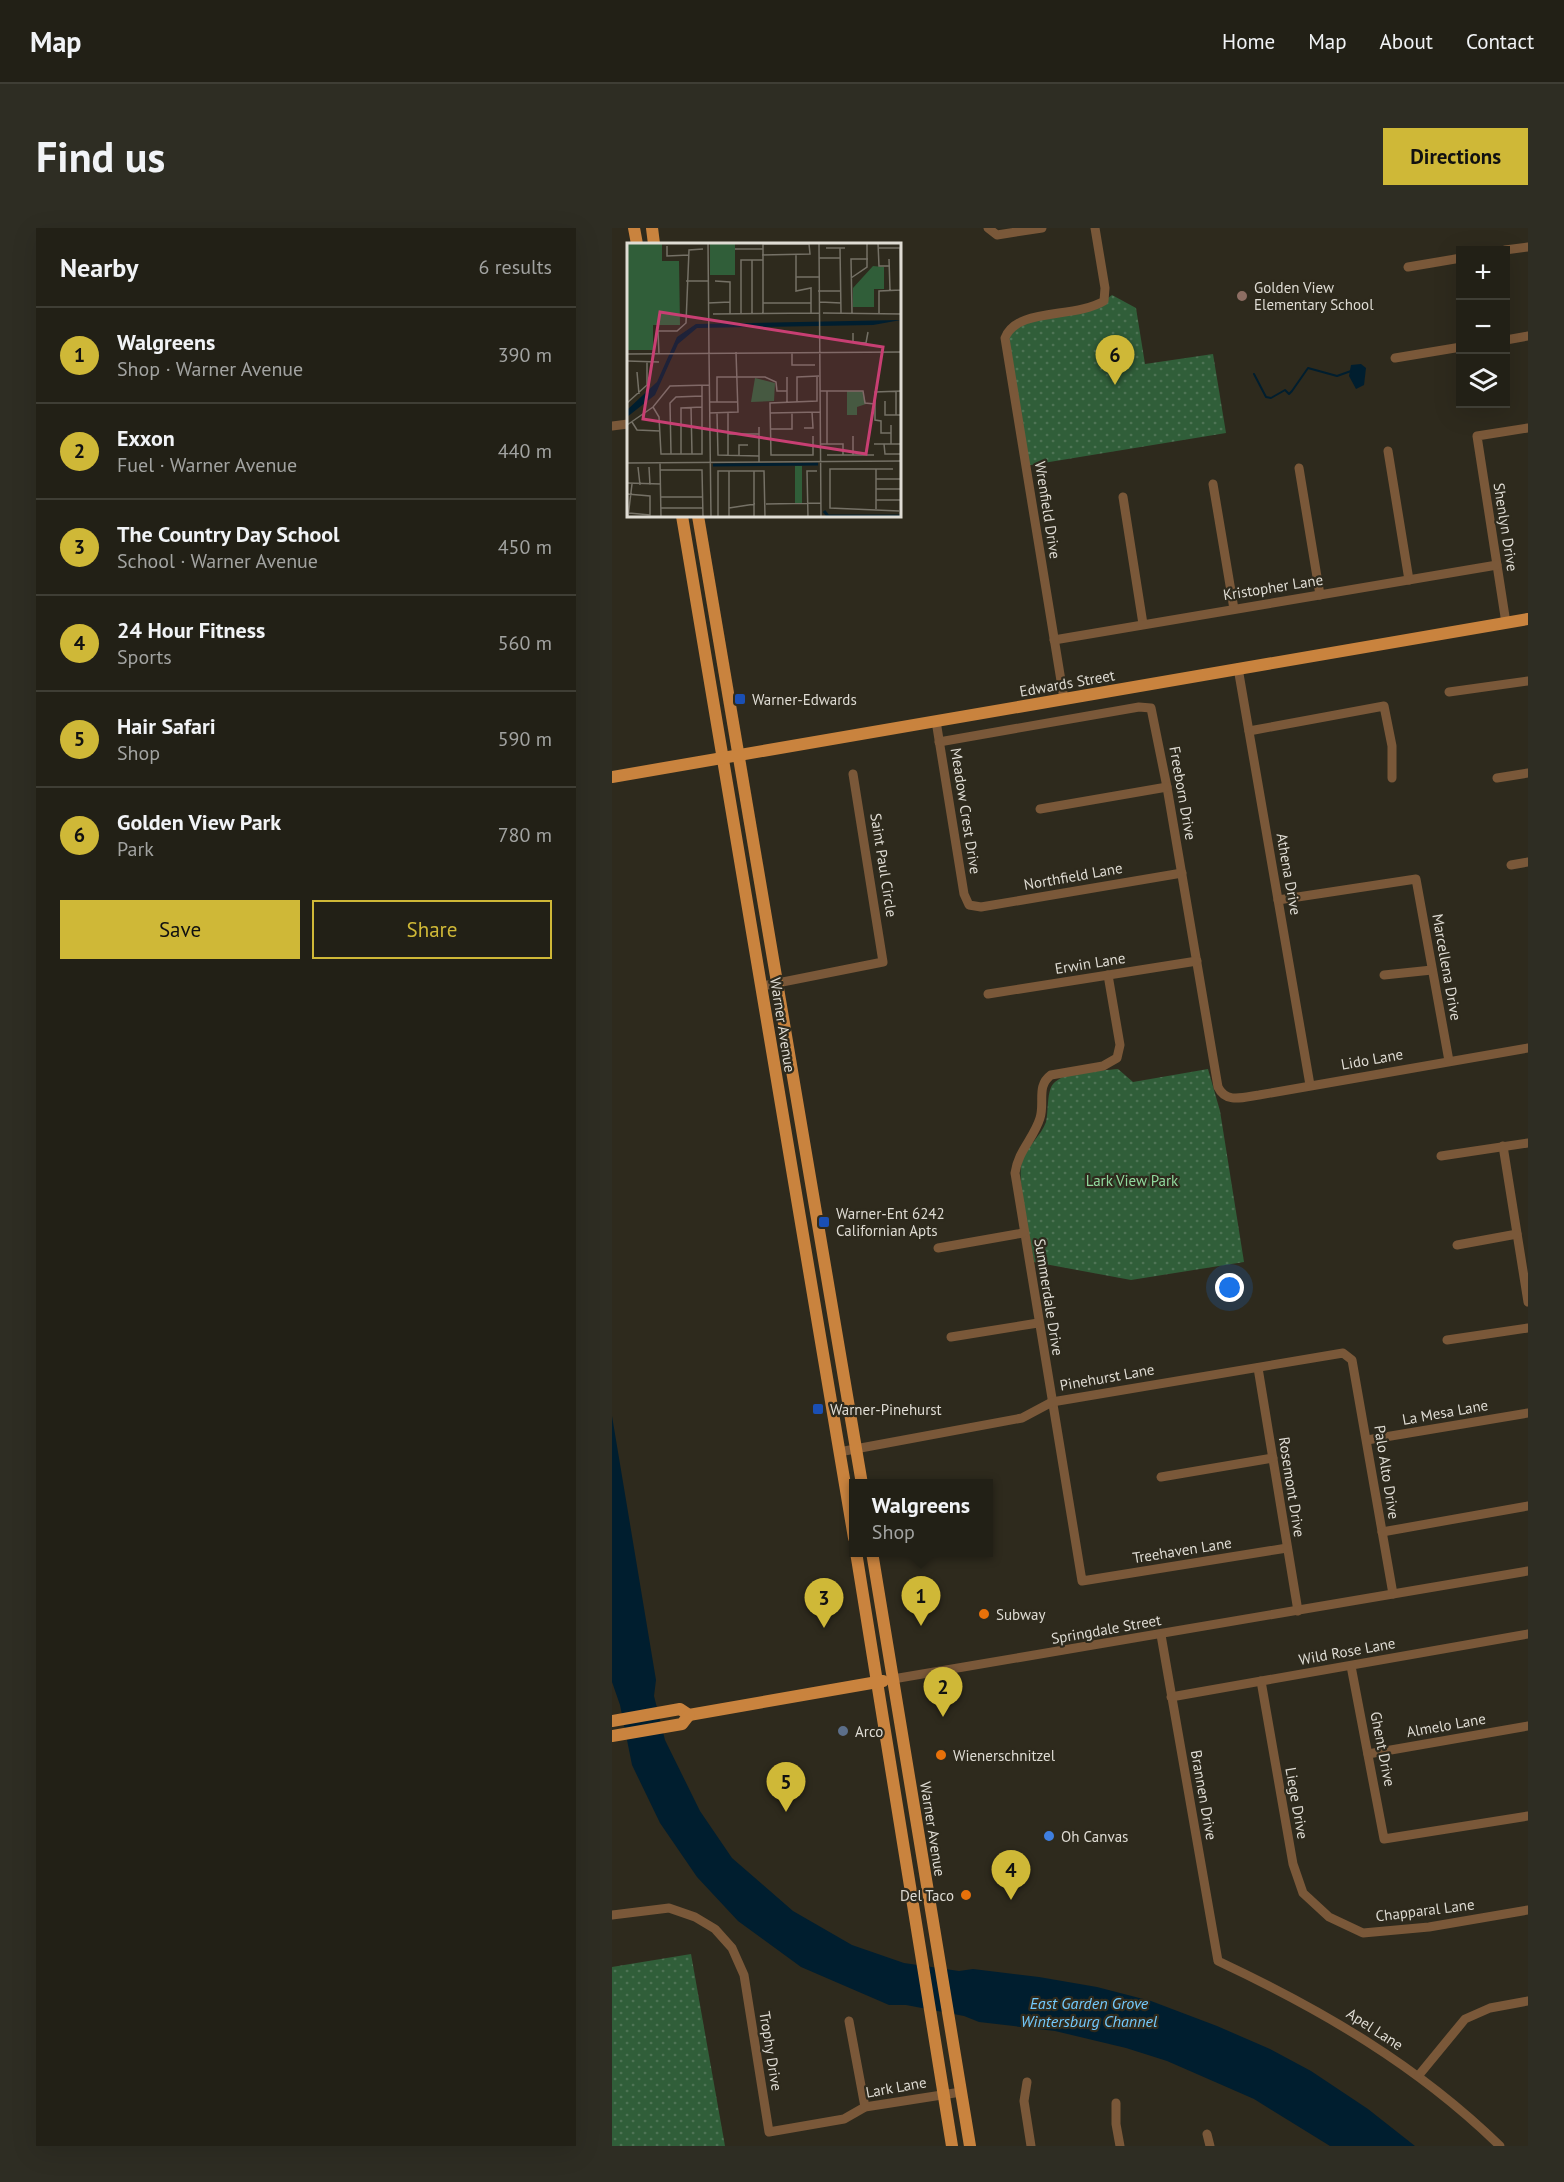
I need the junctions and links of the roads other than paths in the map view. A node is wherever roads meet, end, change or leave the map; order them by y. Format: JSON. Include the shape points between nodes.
{"nodes":[{"id":1,"x":634,"y":228,"type":"edge"},
{"id":2,"x":652,"y":228,"type":"edge"},
{"id":3,"x":1042,"y":228,"type":"edge"},
{"id":4,"x":1095,"y":228,"type":"edge"},
{"id":5,"x":989,"y":229,"type":"edge"},
{"id":6,"x":637,"y":243,"type":"edge"},
{"id":7,"x":654,"y":243,"type":"edge"},
{"id":8,"x":1528,"y":247,"type":"edge"},
{"id":9,"x":1510,"y":249,"type":"edge"},
{"id":10,"x":1456,"y":259,"type":"edge"},
{"id":11,"x":1408,"y":267,"type":"dead end"},
{"id":12,"x":1528,"y":336,"type":"edge"},
{"id":13,"x":1510,"y":339,"type":"edge"},
{"id":14,"x":1456,"y":348,"type":"edge"},
{"id":15,"x":1395,"y":358,"type":"dead end"},
{"id":16,"x":627,"y":424,"type":"edge"},
{"id":17,"x":612,"y":426,"type":"edge"},
{"id":18,"x":1528,"y":428,"type":"edge"},
{"id":19,"x":1388,"y":451,"type":"dead end"},
{"id":20,"x":1299,"y":468,"type":"dead end"},
{"id":21,"x":1213,"y":484,"type":"dead end"},
{"id":22,"x":1123,"y":497,"type":"dead end"},
{"id":23,"x":682,"y":518,"type":"edge"},
{"id":24,"x":690,"y":518,"type":"edge"},
{"id":25,"x":698,"y":518,"type":"edge"},
{"id":26,"x":702,"y":537,"type":"junction"},
{"id":27,"x":686,"y":540,"type":"junction"},
{"id":28,"x":1497,"y":565,"type":"junction"},
{"id":29,"x":1409,"y":580,"type":"junction"},
{"id":30,"x":1320,"y":595,"type":"junction"},
{"id":31,"x":713,"y":603,"type":"junction"},
{"id":32,"x":1234,"y":609,"type":"junction"},
{"id":33,"x":1528,"y":619,"type":"edge"},
{"id":34,"x":1506,"y":622,"type":"junction"},
{"id":35,"x":1143,"y":624,"type":"junction"},
{"id":36,"x":1054,"y":640,"type":"junction"},
{"id":37,"x":1238,"y":668,"type":"junction"},
{"id":38,"x":1528,"y":681,"type":"edge"},
{"id":39,"x":1449,"y":692,"type":"dead end"},
{"id":40,"x":1064,"y":699,"type":"junction"},
{"id":41,"x":936,"y":721,"type":"junction"},
{"id":42,"x":1249,"y":731,"type":"junction"},
{"id":43,"x":939,"y":742,"type":"junction"},
{"id":44,"x":740,"y":756,"type":"junction"},
{"id":45,"x":724,"y":759,"type":"junction"},
{"id":46,"x":1528,"y":773,"type":"edge"},
{"id":47,"x":853,"y":774,"type":"dead end"},
{"id":48,"x":612,"y":777,"type":"edge"},
{"id":49,"x":1392,"y":778,"type":"dead end"},
{"id":50,"x":1497,"y":778,"type":"dead end"},
{"id":51,"x":1167,"y":787,"type":"junction"},
{"id":52,"x":1040,"y":809,"type":"dead end"},
{"id":53,"x":1528,"y":862,"type":"edge"},
{"id":54,"x":1511,"y":865,"type":"dead end"},
{"id":55,"x":1182,"y":873,"type":"junction"},
{"id":56,"x":1278,"y":900,"type":"junction"},
{"id":57,"x":969,"y":905,"type":"joint"},
{"id":58,"x":1197,"y":961,"type":"junction"},
{"id":59,"x":1432,"y":970,"type":"junction"},
{"id":60,"x":1108,"y":975,"type":"junction"},
{"id":61,"x":1384,"y":975,"type":"dead end"},
{"id":62,"x":779,"y":983,"type":"junction"},
{"id":63,"x":762,"y":986,"type":"junction"},
{"id":64,"x":988,"y":994,"type":"dead end"},
{"id":65,"x":1528,"y":1048,"type":"edge"},
{"id":66,"x":1449,"y":1061,"type":"junction"},
{"id":67,"x":1310,"y":1085,"type":"junction"},
{"id":68,"x":1223,"y":1095,"type":"joint"},
{"id":69,"x":1528,"y":1143,"type":"edge"},
{"id":70,"x":1503,"y":1146,"type":"junction"},
{"id":71,"x":1441,"y":1156,"type":"dead end"},
{"id":72,"x":1023,"y":1233,"type":"junction"},
{"id":73,"x":1517,"y":1234,"type":"junction"},
{"id":74,"x":1457,"y":1245,"type":"dead end"},
{"id":75,"x":938,"y":1248,"type":"dead end"},
{"id":76,"x":1528,"y":1302,"type":"edge"},
{"id":77,"x":1038,"y":1323,"type":"junction"},
{"id":78,"x":1528,"y":1328,"type":"edge"},
{"id":79,"x":951,"y":1337,"type":"dead end"},
{"id":80,"x":1447,"y":1340,"type":"dead end"},
{"id":81,"x":1349,"y":1355,"type":"joint"},
{"id":82,"x":1258,"y":1368,"type":"junction"},
{"id":83,"x":1052,"y":1402,"type":"junction"},
{"id":84,"x":1528,"y":1413,"type":"edge"},
{"id":85,"x":1367,"y":1440,"type":"junction"},
{"id":86,"x":856,"y":1448,"type":"junction"},
{"id":87,"x":839,"y":1452,"type":"junction"},
{"id":88,"x":1273,"y":1458,"type":"junction"},
{"id":89,"x":1161,"y":1477,"type":"dead end"},
{"id":90,"x":861,"y":1479,"type":"edge"},
{"id":91,"x":849,"y":1506,"type":"edge"},
{"id":92,"x":1528,"y":1506,"type":"edge"},
{"id":93,"x":1382,"y":1532,"type":"junction"},
{"id":94,"x":1287,"y":1548,"type":"junction"},
{"id":95,"x":857,"y":1557,"type":"edge"},
{"id":96,"x":863,"y":1557,"type":"edge"},
{"id":97,"x":873,"y":1557,"type":"edge"},
{"id":98,"x":1528,"y":1571,"type":"edge"},
{"id":99,"x":876,"y":1578,"type":"junction"},
{"id":100,"x":1082,"y":1581,"type":"joint"},
{"id":101,"x":1393,"y":1594,"type":"junction"},
{"id":102,"x":1298,"y":1611,"type":"junction"},
{"id":103,"x":1528,"y":1634,"type":"edge"},
{"id":104,"x":1161,"y":1635,"type":"junction"},
{"id":105,"x":1351,"y":1666,"type":"junction"},
{"id":106,"x":893,"y":1679,"type":"junction"},
{"id":107,"x":1261,"y":1681,"type":"junction"},
{"id":108,"x":878,"y":1682,"type":"junction"},
{"id":109,"x":1171,"y":1696,"type":"junction"},
{"id":110,"x":689,"y":1715,"type":"junction"},
{"id":111,"x":616,"y":1721,"type":"edge"},
{"id":112,"x":1528,"y":1726,"type":"edge"},
{"id":113,"x":612,"y":1736,"type":"edge"},
{"id":114,"x":1368,"y":1754,"type":"junction"},
{"id":115,"x":1528,"y":1816,"type":"edge"},
{"id":116,"x":925,"y":1876,"type":"junction"},
{"id":117,"x":909,"y":1878,"type":"junction"},
{"id":118,"x":1528,"y":1910,"type":"edge"},
{"id":119,"x":612,"y":1915,"type":"edge"},
{"id":120,"x":1329,"y":1917,"type":"joint"},
{"id":121,"x":917,"y":1931,"type":"junction"},
{"id":122,"x":1218,"y":1961,"type":"joint"},
{"id":123,"x":941,"y":1968,"type":"junction"},
{"id":124,"x":1528,"y":2001,"type":"edge"},
{"id":125,"x":849,"y":2021,"type":"dead end"},
{"id":126,"x":1419,"y":2075,"type":"junction"},
{"id":127,"x":1027,"y":2082,"type":"dead end"},
{"id":128,"x":961,"y":2092,"type":"junction"},
{"id":129,"x":944,"y":2095,"type":"junction"},
{"id":130,"x":1116,"y":2103,"type":"dead end"},
{"id":131,"x":865,"y":2107,"type":"junction"},
{"id":132,"x":769,"y":2132,"type":"joint"},
{"id":133,"x":1208,"y":2134,"type":"dead end"},
{"id":134,"x":952,"y":2146,"type":"edge"},
{"id":135,"x":970,"y":2146,"type":"edge"},
{"id":136,"x":1031,"y":2146,"type":"edge"},
{"id":137,"x":1120,"y":2146,"type":"edge"},
{"id":138,"x":1210,"y":2146,"type":"edge"},
{"id":139,"x":1500,"y":2146,"type":"edge"}],
"edges":[{"from":1,"to":6,"type":"main road"},
{"from":2,"to":7,"type":"main road"},
{"from":3,"to":5,"type":"street","via":[[997,235]]},
{"from":4,"to":36,"type":"street","name":"Wrenfield Drive","via":[[1104,301],[1091,308],[1020,320],[1009,327],[1005,338]]},
{"from":8,"to":9,"type":"street"},
{"from":10,"to":11,"type":"street"},
{"from":12,"to":13,"type":"street"},
{"from":14,"to":15,"type":"street"},
{"from":16,"to":17,"type":"street"},
{"from":18,"to":28,"type":"street","name":"Shenlyn Drive","via":[[1477,436]]},
{"from":19,"to":29,"type":"street"},
{"from":20,"to":30,"type":"street"},
{"from":21,"to":32,"type":"street"},
{"from":22,"to":35,"type":"street"},
{"from":23,"to":27,"type":"main road","name":"Warner Avenue"},
{"from":24,"to":26,"type":"main road","via":[[692,530]]},
{"from":25,"to":26,"type":"main road","name":"Warner Avenue"},
{"from":26,"to":31,"type":"main road","name":"Warner Avenue"},
{"from":27,"to":31,"type":"main road","via":[[697,551],[702,582]]},
{"from":27,"to":45,"type":"main road","name":"Warner Avenue"},
{"from":28,"to":29,"type":"street","name":"Kristopher Lane"},
{"from":28,"to":34,"type":"street","name":"Shenlyn Drive"},
{"from":29,"to":30,"type":"street","name":"Kristopher Lane"},
{"from":30,"to":32,"type":"street","name":"Kristopher Lane"},
{"from":31,"to":44,"type":"main road","name":"Warner Avenue"},
{"from":32,"to":35,"type":"street","name":"Kristopher Lane"},
{"from":33,"to":34,"type":"main road","name":"Edwards Street"},
{"from":34,"to":37,"type":"main road","name":"Edwards Street"},
{"from":35,"to":36,"type":"street","name":"Kristopher Lane"},
{"from":36,"to":40,"type":"street","name":"Wrenfield Drive"},
{"from":37,"to":40,"type":"main road","name":"Edwards Street"},
{"from":37,"to":42,"type":"street","name":"Athena Drive"},
{"from":38,"to":39,"type":"street"},
{"from":40,"to":41,"type":"main road","name":"Edwards Street"},
{"from":41,"to":43,"type":"street","name":"Meadow Crest Drive"},
{"from":41,"to":44,"type":"main road","name":"Edwards Street"},
{"from":42,"to":49,"type":"street","via":[[1384,706],[1392,746]]},
{"from":42,"to":56,"type":"street","name":"Athena Drive"},
{"from":43,"to":51,"type":"street","name":"Freeborn Drive","via":[[1151,708]]},
{"from":43,"to":57,"type":"street","name":"Meadow Crest Drive"},
{"from":44,"to":45,"type":"main road","name":"Edwards Street"},
{"from":44,"to":62,"type":"main road","name":"Warner Avenue"},
{"from":45,"to":48,"type":"main road","name":"Edwards Street"},
{"from":45,"to":63,"type":"main road","name":"Warner Avenue"},
{"from":46,"to":50,"type":"street"},
{"from":47,"to":62,"type":"street","name":"Saint Paul Circle","via":[[883,962]]},
{"from":51,"to":52,"type":"street"},
{"from":51,"to":55,"type":"street","name":"Freeborn Drive"},
{"from":53,"to":54,"type":"street"},
{"from":55,"to":57,"type":"street","name":"Northfield Lane","via":[[981,907]]},
{"from":55,"to":58,"type":"street","name":"Freeborn Drive"},
{"from":56,"to":59,"type":"street","name":"Marcellena Drive","via":[[1416,879]]},
{"from":56,"to":67,"type":"street","name":"Athena Drive"},
{"from":58,"to":60,"type":"street","name":"Erwin Lane"},
{"from":58,"to":68,"type":"street","name":"Freeborn Drive","via":[[1218,1088]]},
{"from":59,"to":61,"type":"street"},
{"from":59,"to":66,"type":"street","name":"Marcellena Drive"},
{"from":60,"to":64,"type":"street","name":"Erwin Lane"},
{"from":60,"to":72,"type":"street","name":"Summerdale Drive","via":[[1120,1045],[1117,1058],[1103,1066],[1046,1078],[1040,1117],[1017,1160],[1015,1185]]},
{"from":62,"to":63,"type":"street"},
{"from":62,"to":86,"type":"main road","name":"Warner Avenue"},
{"from":63,"to":87,"type":"main road","name":"Warner Avenue"},
{"from":65,"to":66,"type":"street","name":"Lido Lane"},
{"from":66,"to":67,"type":"street","name":"Lido Lane"},
{"from":67,"to":68,"type":"street","name":"Lido Lane","via":[[1236,1098]]},
{"from":69,"to":70,"type":"street"},
{"from":70,"to":71,"type":"street"},
{"from":70,"to":73,"type":"street"},
{"from":72,"to":75,"type":"street"},
{"from":72,"to":77,"type":"street","name":"Summerdale Drive"},
{"from":73,"to":74,"type":"street"},
{"from":73,"to":76,"type":"street"},
{"from":77,"to":79,"type":"street"},
{"from":77,"to":83,"type":"street","name":"Summerdale Drive"},
{"from":78,"to":80,"type":"street"},
{"from":81,"to":82,"type":"street","name":"Pinehurst Lane"},
{"from":81,"to":85,"type":"street","name":"Palo Alto Drive"},
{"from":82,"to":83,"type":"street","name":"Pinehurst Lane"},
{"from":82,"to":88,"type":"street","name":"Rosemont Drive"},
{"from":83,"to":86,"type":"street","name":"Pinehurst Lane","via":[[1022,1418]]},
{"from":83,"to":100,"type":"street","name":"Summerdale Drive"},
{"from":84,"to":85,"type":"street","name":"La Mesa Lane"},
{"from":85,"to":93,"type":"street","name":"Palo Alto Drive"},
{"from":86,"to":87,"type":"street","name":"Pinehurst Lane"},
{"from":86,"to":90,"type":"main road","name":"Warner Avenue"},
{"from":87,"to":91,"type":"main road","name":"Warner Avenue"},
{"from":88,"to":89,"type":"street"},
{"from":88,"to":94,"type":"street","name":"Rosemont Drive"},
{"from":92,"to":93,"type":"street"},
{"from":93,"to":101,"type":"street","name":"Palo Alto Drive"},
{"from":94,"to":100,"type":"street","name":"Treehaven Lane"},
{"from":94,"to":102,"type":"street","name":"Rosemont Drive"},
{"from":95,"to":108,"type":"main road"},
{"from":96,"to":99,"type":"main road","via":[[867,1576]]},
{"from":97,"to":99,"type":"main road","name":"Warner Avenue"},
{"from":98,"to":101,"type":"street","name":"Springdale Street"},
{"from":99,"to":106,"type":"main road","name":"Warner Avenue"},
{"from":101,"to":102,"type":"street","name":"Springdale Street"},
{"from":102,"to":104,"type":"street","name":"Springdale Street"},
{"from":103,"to":105,"type":"street","name":"Wild Rose Lane"},
{"from":104,"to":106,"type":"street","name":"Springdale Street"},
{"from":104,"to":109,"type":"street","name":"Brannen Drive"},
{"from":105,"to":107,"type":"street","name":"Wild Rose Lane"},
{"from":105,"to":114,"type":"street","name":"Ghent Drive"},
{"from":106,"to":108,"type":"main road","name":"Springdale Street"},
{"from":106,"to":116,"type":"main road","name":"Warner Avenue"},
{"from":107,"to":109,"type":"street","name":"Wild Rose Lane"},
{"from":107,"to":120,"type":"street","name":"Liege Drive","via":[[1293,1864],[1303,1893]]},
{"from":108,"to":110,"type":"main road","name":"Springdale Street"},
{"from":108,"to":117,"type":"main road"},
{"from":109,"to":122,"type":"street","name":"Brannen Drive"},
{"from":110,"to":111,"type":"main road","name":"Springdale Street","via":[[680,1710]]},
{"from":110,"to":113,"type":"main road","name":"Springdale Street","via":[[681,1724]]},
{"from":112,"to":114,"type":"street","name":"Almelo Lane"},
{"from":114,"to":115,"type":"street","name":"Ghent Drive","via":[[1384,1839]]},
{"from":116,"to":117,"type":"main road"},
{"from":116,"to":123,"type":"main road","name":"Warner Avenue"},
{"from":117,"to":121,"type":"main road"},
{"from":118,"to":120,"type":"street","name":"Chapparal Lane","via":[[1429,1927],[1364,1933]]},
{"from":119,"to":132,"type":"street","name":"Trophy Drive","via":[[669,1908],[715,1929],[732,1948],[744,1975]]},
{"from":121,"to":123,"type":"main road","via":[[928,1935],[931,1952]]},
{"from":121,"to":129,"type":"main road"},
{"from":122,"to":126,"type":"street","name":"Apel Lane","via":[[1296,1998]]},
{"from":123,"to":128,"type":"main road","name":"Warner Avenue"},
{"from":124,"to":126,"type":"street","via":[[1490,2008],[1465,2019]]},
{"from":125,"to":131,"type":"street"},
{"from":126,"to":139,"type":"street","name":"Apel Lane"},
{"from":127,"to":136,"type":"street","via":[[1024,2102]]},
{"from":128,"to":129,"type":"street","name":"Lark Lane"},
{"from":128,"to":135,"type":"main road","name":"Warner Avenue"},
{"from":129,"to":131,"type":"street","name":"Lark Lane"},
{"from":129,"to":134,"type":"main road"},
{"from":130,"to":137,"type":"street"},
{"from":131,"to":132,"type":"street","name":"Lark Lane","via":[[844,2119]]},
{"from":133,"to":138,"type":"street"}]}
